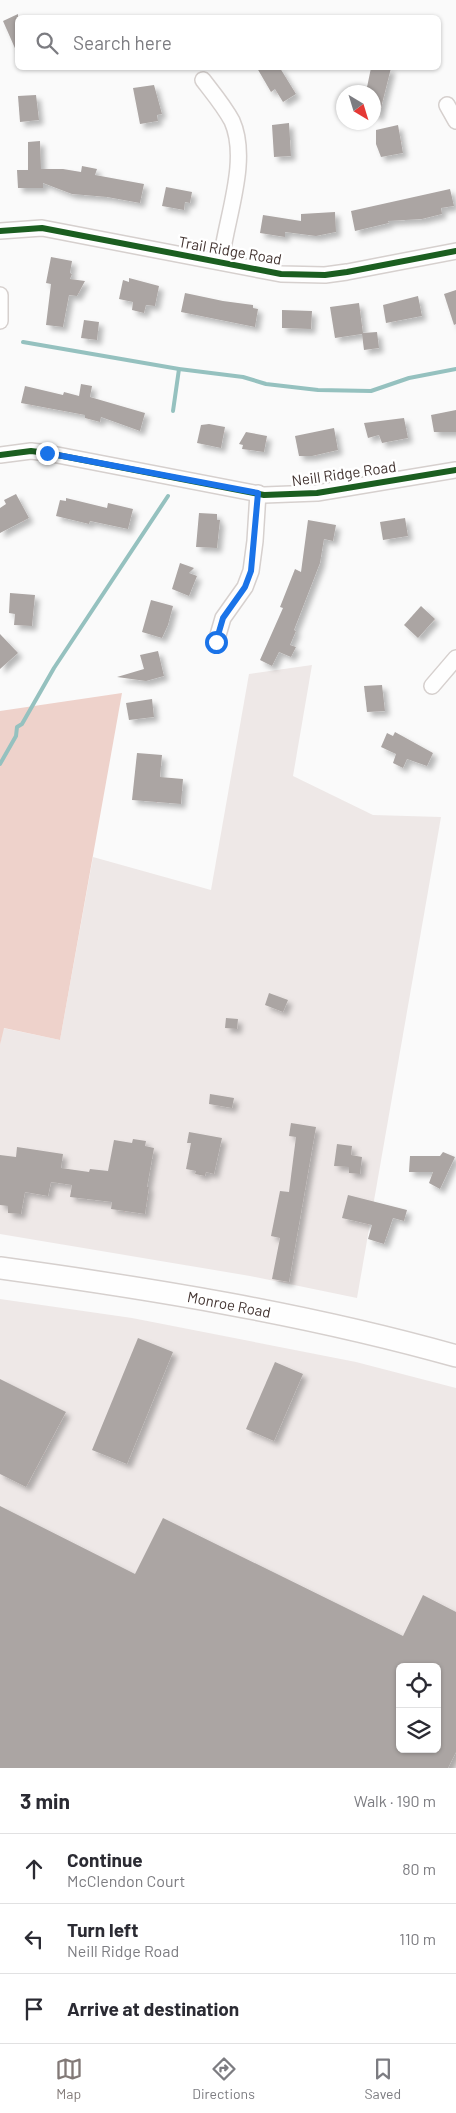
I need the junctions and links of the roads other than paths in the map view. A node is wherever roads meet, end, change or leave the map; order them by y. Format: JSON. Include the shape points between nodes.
{"nodes":[{"id":1,"x":203,"y":80,"type":"dead end"},
{"id":2,"x":447,"y":106,"type":"dead end"},
{"id":3,"x":456,"y":121,"type":"edge"},
{"id":4,"x":0,"y":231,"type":"edge"},
{"id":5,"x":456,"y":251,"type":"edge"},
{"id":6,"x":221,"y":262,"type":"junction"},
{"id":7,"x":0,"y":295,"type":"edge"},
{"id":8,"x":0,"y":321,"type":"edge"},
{"id":9,"x":0,"y":455,"type":"edge"},
{"id":10,"x":456,"y":470,"type":"edge"},
{"id":11,"x":258,"y":493,"type":"junction"},
{"id":12,"x":216,"y":642,"type":"dead end"},
{"id":13,"x":456,"y":658,"type":"edge"},
{"id":14,"x":432,"y":686,"type":"dead end"},
{"id":15,"x":0,"y":1268,"type":"edge"},
{"id":16,"x":456,"y":1356,"type":"edge"}],
"edges":[{"from":1,"to":6,"type":"street","via":[[224,107],[238,145]]},
{"from":2,"to":3,"type":"street"},
{"from":4,"to":6,"type":"street","name":"Trail Ridge Road","via":[[42,228]]},
{"from":5,"to":6,"type":"street","name":"Trail Ridge Road","via":[[325,275],[281,274]]},
{"from":7,"to":8,"type":"street"},
{"from":9,"to":11,"type":"street","name":"Neill Ridge Road","via":[[31,451],[47,453]]},
{"from":10,"to":11,"type":"street","name":"Neill Ridge Road","via":[[317,493]]},
{"from":11,"to":12,"type":"street","via":[[251,571],[245,587],[223,618]]},
{"from":13,"to":14,"type":"street"},
{"from":15,"to":16,"type":"main road","name":"Monroe Road","via":[[220,1302]]}]}
